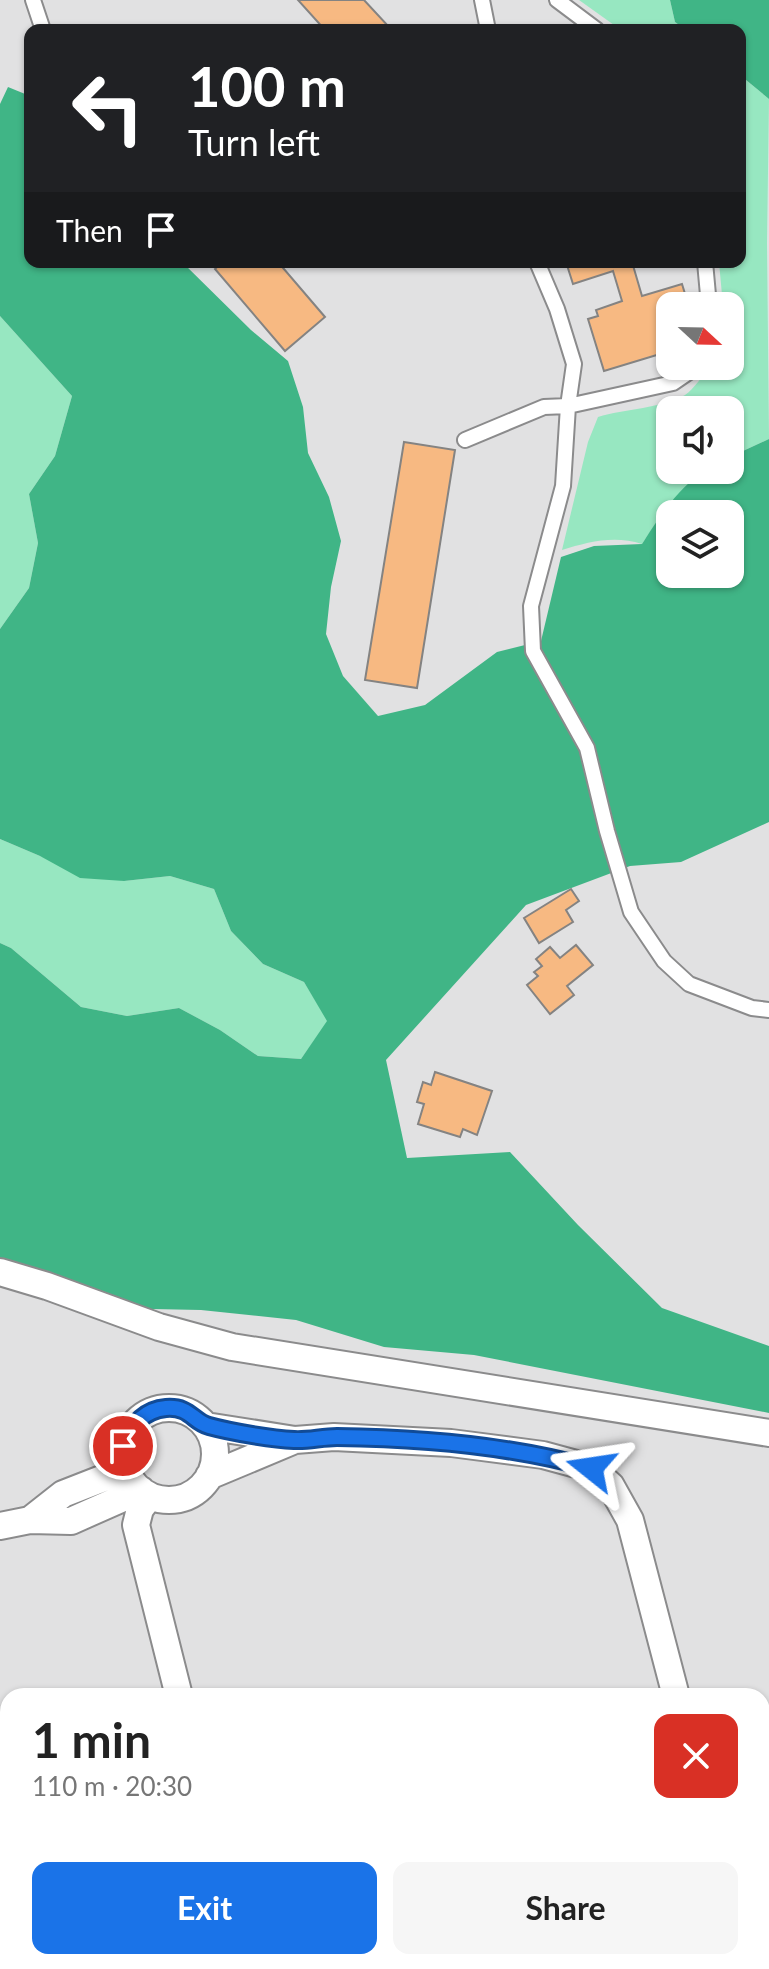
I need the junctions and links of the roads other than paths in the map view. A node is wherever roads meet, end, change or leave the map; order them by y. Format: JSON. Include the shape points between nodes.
{"nodes":[{"id":1,"x":33,"y":0,"type":"edge"},
{"id":2,"x":482,"y":0,"type":"edge"},
{"id":3,"x":557,"y":0,"type":"edge"},
{"id":4,"x":41,"y":24,"type":"edge"},
{"id":5,"x":487,"y":24,"type":"edge"},
{"id":6,"x":589,"y":24,"type":"edge"},
{"id":7,"x":540,"y":268,"type":"edge"},
{"id":8,"x":706,"y":268,"type":"edge"},
{"id":9,"x":708,"y":292,"type":"edge"},
{"id":10,"x":677,"y":380,"type":"edge"},
{"id":11,"x":568,"y":406,"type":"junction"},
{"id":12,"x":465,"y":440,"type":"dead end"},
{"id":13,"x":769,"y":1010,"type":"edge"},
{"id":14,"x":0,"y":1272,"type":"edge"},
{"id":15,"x":206,"y":1426,"type":"junction"},
{"id":16,"x":769,"y":1433,"type":"edge"},
{"id":17,"x":295,"y":1440,"type":"junction"},
{"id":18,"x":209,"y":1476,"type":"junction"},
{"id":19,"x":139,"y":1485,"type":"junction"},
{"id":20,"x":0,"y":1526,"type":"edge"},
{"id":21,"x":177,"y":1688,"type":"edge"},
{"id":22,"x":674,"y":1688,"type":"edge"}],
"edges":[{"from":1,"to":4,"type":"lane"},
{"from":2,"to":5,"type":"lane"},
{"from":3,"to":6,"type":"lane"},
{"from":7,"to":11,"type":"lane","via":[[574,364]]},
{"from":8,"to":9,"type":"lane"},
{"from":10,"to":11,"type":"lane"},
{"from":11,"to":12,"type":"lane","via":[[544,407]]},
{"from":11,"to":13,"type":"lane","via":[[563,486],[531,606],[533,651],[587,748],[631,912],[664,961],[689,984]]},
{"from":14,"to":16,"type":"street","via":[[232,1347]]},
{"from":15,"to":17,"type":"street"},
{"from":15,"to":18,"type":"street","via":[[215,1455]]},
{"from":15,"to":19,"type":"street","via":[[180,1409],[165,1408],[138,1420],[123,1446],[123,1461]]},
{"from":17,"to":18,"type":"street"},
{"from":17,"to":22,"type":"street","via":[[451,1443],[543,1455],[591,1468],[611,1486],[630,1520]]},
{"from":18,"to":19,"type":"street","via":[[179,1499],[164,1500]]},
{"from":19,"to":20,"type":"street","via":[[63,1494],[30,1520]]},
{"from":19,"to":21,"type":"street","via":[[136,1525]]}]}
